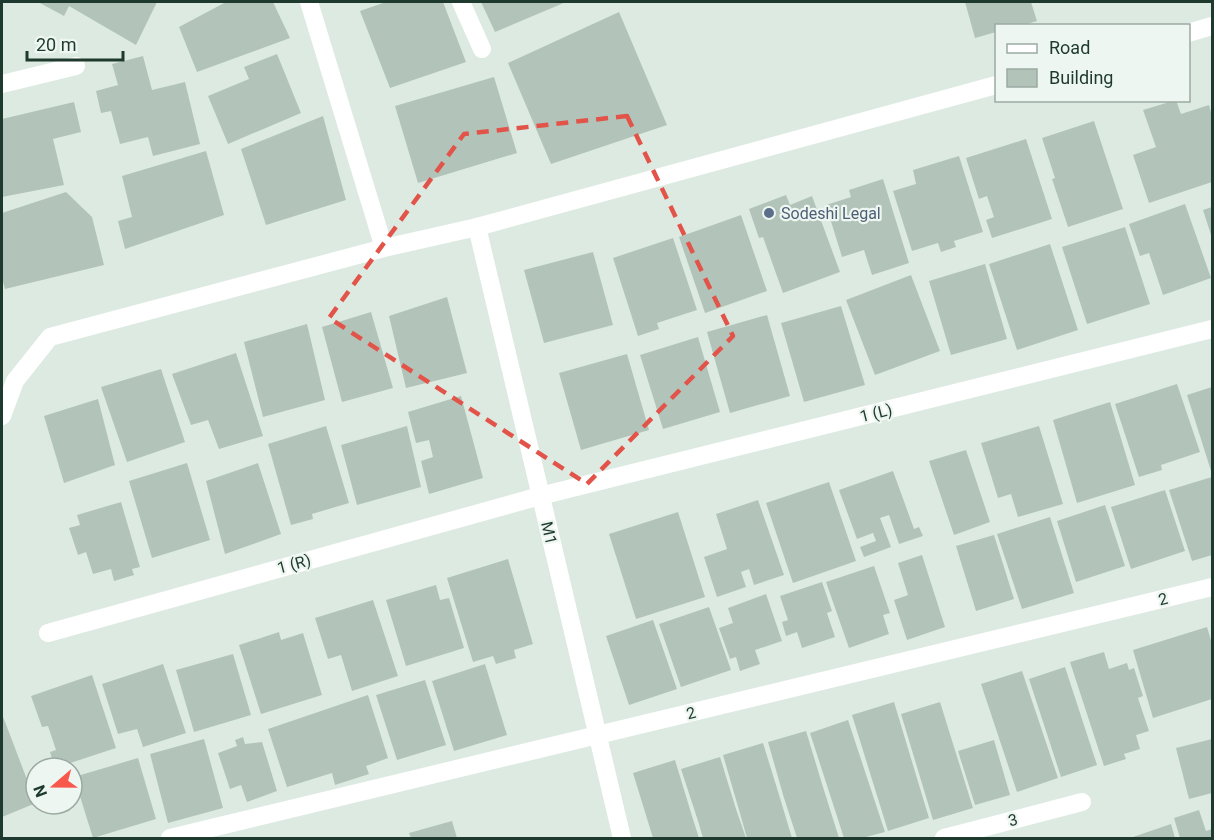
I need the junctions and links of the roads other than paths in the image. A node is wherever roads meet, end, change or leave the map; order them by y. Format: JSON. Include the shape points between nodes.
{"nodes":[{"id":1,"x":309,"y":2,"type":"edge"},
{"id":2,"x":461,"y":2,"type":"edge"},
{"id":3,"x":1212,"y":26,"type":"edge"},
{"id":4,"x":1190,"y":32,"type":"edge"},
{"id":5,"x":482,"y":49,"type":"dead end"},
{"id":6,"x":76,"y":66,"type":"dead end"},
{"id":7,"x":2,"y":84,"type":"edge"},
{"id":8,"x":995,"y":85,"type":"edge"},
{"id":9,"x":477,"y":227,"type":"junction"},
{"id":10,"x":384,"y":248,"type":"junction"},
{"id":11,"x":1212,"y":329,"type":"edge"},
{"id":12,"x":8,"y":376,"type":"edge"},
{"id":13,"x":2,"y":416,"type":"edge"},
{"id":14,"x":540,"y":496,"type":"junction"},
{"id":15,"x":1212,"y":587,"type":"edge"},
{"id":16,"x":48,"y":633,"type":"dead end"},
{"id":17,"x":596,"y":736,"type":"junction"},
{"id":18,"x":1082,"y":802,"type":"dead end"},
{"id":19,"x":170,"y":838,"type":"edge"},
{"id":20,"x":622,"y":838,"type":"edge"},
{"id":21,"x":944,"y":838,"type":"edge"}],
"edges":[{"from":1,"to":10,"type":"street"},
{"from":2,"to":5,"type":"street"},
{"from":3,"to":4,"type":"street"},
{"from":6,"to":7,"type":"street"},
{"from":8,"to":9,"type":"street"},
{"from":9,"to":10,"type":"street"},
{"from":9,"to":14,"type":"street","name":"M1"},
{"from":10,"to":12,"type":"street","via":[[50,337]]},
{"from":11,"to":14,"type":"street","name":"1 (L)"},
{"from":12,"to":13,"type":"street"},
{"from":14,"to":16,"type":"street","name":"1 (R)"},
{"from":14,"to":17,"type":"street","name":"M1"},
{"from":15,"to":17,"type":"street","name":"2"},
{"from":17,"to":19,"type":"street","name":"2"},
{"from":17,"to":20,"type":"street","name":"M1"},
{"from":18,"to":21,"type":"street","name":"3"}]}
